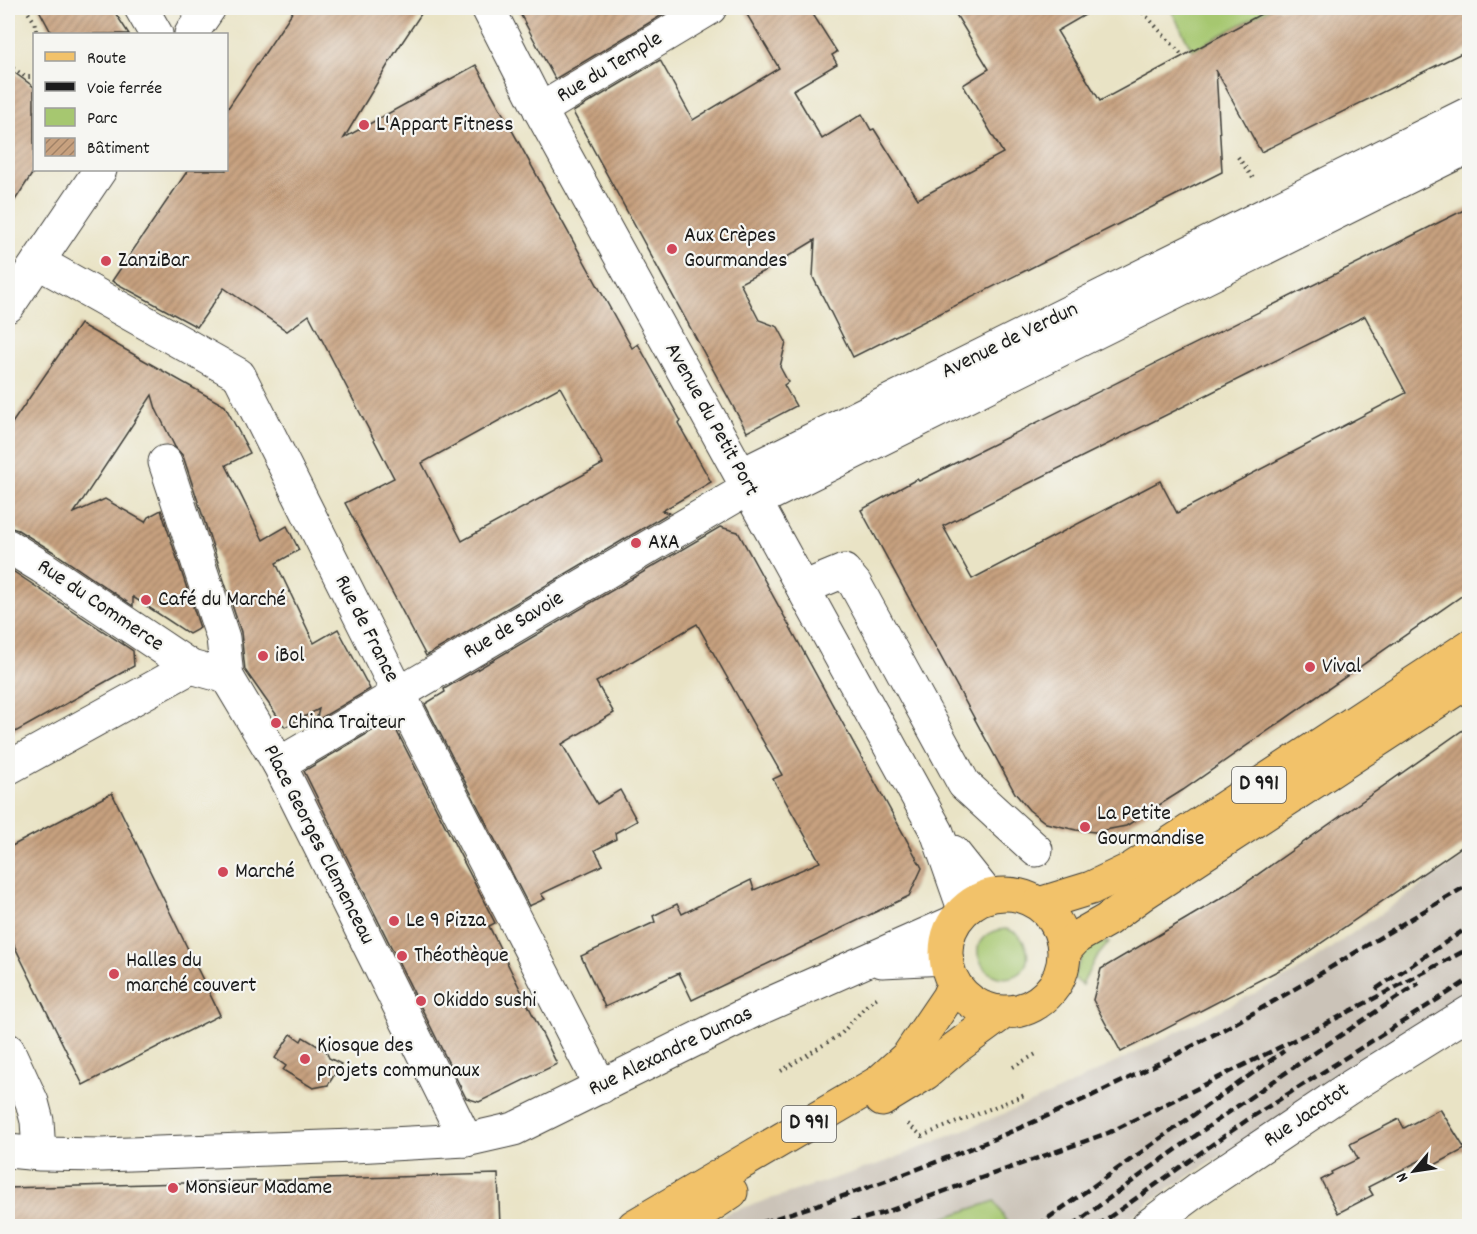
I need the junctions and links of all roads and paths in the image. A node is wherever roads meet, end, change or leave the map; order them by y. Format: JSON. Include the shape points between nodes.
{"nodes":[{"id":1,"x":25,"y":8,"type":"edge"},
{"id":2,"x":141,"y":8,"type":"edge"},
{"id":3,"x":209,"y":8,"type":"edge"},
{"id":4,"x":488,"y":8,"type":"edge"},
{"id":5,"x":710,"y":8,"type":"edge"},
{"id":6,"x":1139,"y":8,"type":"edge"},
{"id":7,"x":37,"y":33,"type":"edge"},
{"id":8,"x":155,"y":33,"type":"edge"},
{"id":9,"x":192,"y":33,"type":"edge"},
{"id":10,"x":1183,"y":56,"type":"dead end"},
{"id":11,"x":8,"y":64,"type":"edge"},
{"id":12,"x":33,"y":77,"type":"edge"},
{"id":13,"x":540,"y":110,"type":"junction"},
{"id":14,"x":1470,"y":113,"type":"edge"},
{"id":15,"x":1470,"y":146,"type":"edge"},
{"id":16,"x":99,"y":171,"type":"edge"},
{"id":17,"x":1286,"y":221,"type":"junction"},
{"id":18,"x":38,"y":262,"type":"junction"},
{"id":19,"x":8,"y":306,"type":"edge"},
{"id":20,"x":165,"y":462,"type":"dead end"},
{"id":21,"x":749,"y":488,"type":"junction"},
{"id":22,"x":8,"y":546,"type":"edge"},
{"id":23,"x":803,"y":588,"type":"junction"},
{"id":24,"x":1470,"y":646,"type":"edge"},
{"id":25,"x":191,"y":667,"type":"junction"},
{"id":26,"x":228,"y":677,"type":"junction"},
{"id":27,"x":1470,"y":680,"type":"edge"},
{"id":28,"x":399,"y":694,"type":"junction"},
{"id":29,"x":279,"y":764,"type":"junction"},
{"id":30,"x":8,"y":768,"type":"edge"},
{"id":31,"x":964,"y":784,"type":"junction"},
{"id":32,"x":930,"y":819,"type":"junction"},
{"id":33,"x":1036,"y":850,"type":"dead end"},
{"id":34,"x":1039,"y":904,"type":"junction"},
{"id":35,"x":969,"y":909,"type":"junction"},
{"id":36,"x":1065,"y":950,"type":"junction"},
{"id":37,"x":903,"y":959,"type":"junction"},
{"id":38,"x":863,"y":963,"type":"junction"},
{"id":39,"x":950,"y":971,"type":"junction"},
{"id":40,"x":1470,"y":1012,"type":"edge"},
{"id":41,"x":1003,"y":1013,"type":"junction"},
{"id":42,"x":8,"y":1050,"type":"edge"},
{"id":43,"x":1036,"y":1054,"type":"dead end"},
{"id":44,"x":1013,"y":1067,"type":"dead end"},
{"id":45,"x":781,"y":1071,"type":"dead end"},
{"id":46,"x":601,"y":1087,"type":"junction"},
{"id":47,"x":1027,"y":1094,"type":"dead end"},
{"id":48,"x":908,"y":1124,"type":"dead end"},
{"id":49,"x":472,"y":1138,"type":"junction"},
{"id":50,"x":23,"y":1152,"type":"edge"},
{"id":51,"x":677,"y":1214,"type":"edge"},
{"id":52,"x":634,"y":1227,"type":"edge"},
{"id":53,"x":1148,"y":1227,"type":"edge"}],
"edges":[{"from":1,"to":7,"type":"path"},
{"from":2,"to":8,"type":"street"},
{"from":3,"to":9,"type":"street"},
{"from":4,"to":13,"type":"street","name":"Avenue du Petit Port"},
{"from":5,"to":13,"type":"street","name":"Rue du Temple"},
{"from":6,"to":10,"type":"path"},
{"from":11,"to":12,"type":"path","via":[[26,77]]},
{"from":13,"to":21,"type":"street","name":"Avenue du Petit Port"},
{"from":14,"to":17,"type":"street","name":"Avenue de Verdun"},
{"from":15,"to":17,"type":"street","name":"Avenue de Verdun"},
{"from":16,"to":18,"type":"street"},
{"from":17,"to":21,"type":"street","name":"Avenue de Verdun"},
{"from":18,"to":19,"type":"street"},
{"from":18,"to":28,"type":"street","name":"Rue de France","via":[[240,375]]},
{"from":20,"to":26,"type":"street","via":[[223,638]]},
{"from":21,"to":23,"type":"street","name":"Avenue du Petit Port"},
{"from":21,"to":28,"type":"street","name":"Rue de Savoie"},
{"from":22,"to":25,"type":"street","name":"Rue du Commerce"},
{"from":23,"to":31,"type":"street","via":[[844,571],[855,584]]},
{"from":23,"to":32,"type":"street","name":"Avenue du Petit Port"},
{"from":24,"to":34,"type":"main road","number":"D 991","via":[[1131,869],[1092,888]]},
{"from":25,"to":26,"type":"street"},
{"from":25,"to":30,"type":"street"},
{"from":26,"to":29,"type":"street","name":"Place Georges Clemenceau"},
{"from":27,"to":36,"type":"main road","number":"D 991","via":[[1077,937]]},
{"from":28,"to":29,"type":"street","name":"Rue de Savoie"},
{"from":28,"to":46,"type":"street","name":"Rue de France"},
{"from":29,"to":49,"type":"street","name":"Place Georges Clemenceau"},
{"from":31,"to":32,"type":"street"},
{"from":31,"to":33,"type":"street"},
{"from":32,"to":35,"type":"street","name":"Avenue du Petit Port"},
{"from":34,"to":35,"type":"main road","via":[[1023,896],[1006,894]]},
{"from":34,"to":36,"type":"main road","via":[[1052,916]]},
{"from":35,"to":38,"type":"street","name":"Rue Alexandre Dumas"},
{"from":35,"to":39,"type":"main road","via":[[947,939]]},
{"from":36,"to":41,"type":"main road","via":[[1063,970],[1040,1002]]},
{"from":37,"to":38,"type":"street","name":"Rue Alexandre Dumas"},
{"from":37,"to":39,"type":"street","name":"Rue Alexandre Dumas"},
{"from":37,"to":45,"type":"path","via":[[898,981],[866,1006],[841,1034]]},
{"from":38,"to":46,"type":"street","name":"Rue Alexandre Dumas","via":[[751,1012]]},
{"from":39,"to":41,"type":"main road","via":[[966,998],[983,1009]]},
{"from":39,"to":51,"type":"main road","number":"D 991","via":[[948,996],[896,1068]]},
{"from":40,"to":53,"type":"street","name":"Rue Jacotot","via":[[1338,1095]]},
{"from":41,"to":51,"type":"main road","number":"D 991","via":[[926,1073],[740,1186]]},
{"from":42,"to":50,"type":"street","via":[[37,1121]]},
{"from":43,"to":44,"type":"path"},
{"from":46,"to":49,"type":"street","name":"Rue Alexandre Dumas","via":[[514,1129]]},
{"from":47,"to":48,"type":"path","via":[[922,1136]]},
{"from":49,"to":50,"type":"street","via":[[102,1155]]},
{"from":51,"to":52,"type":"main road","number":"D 991"}]}
